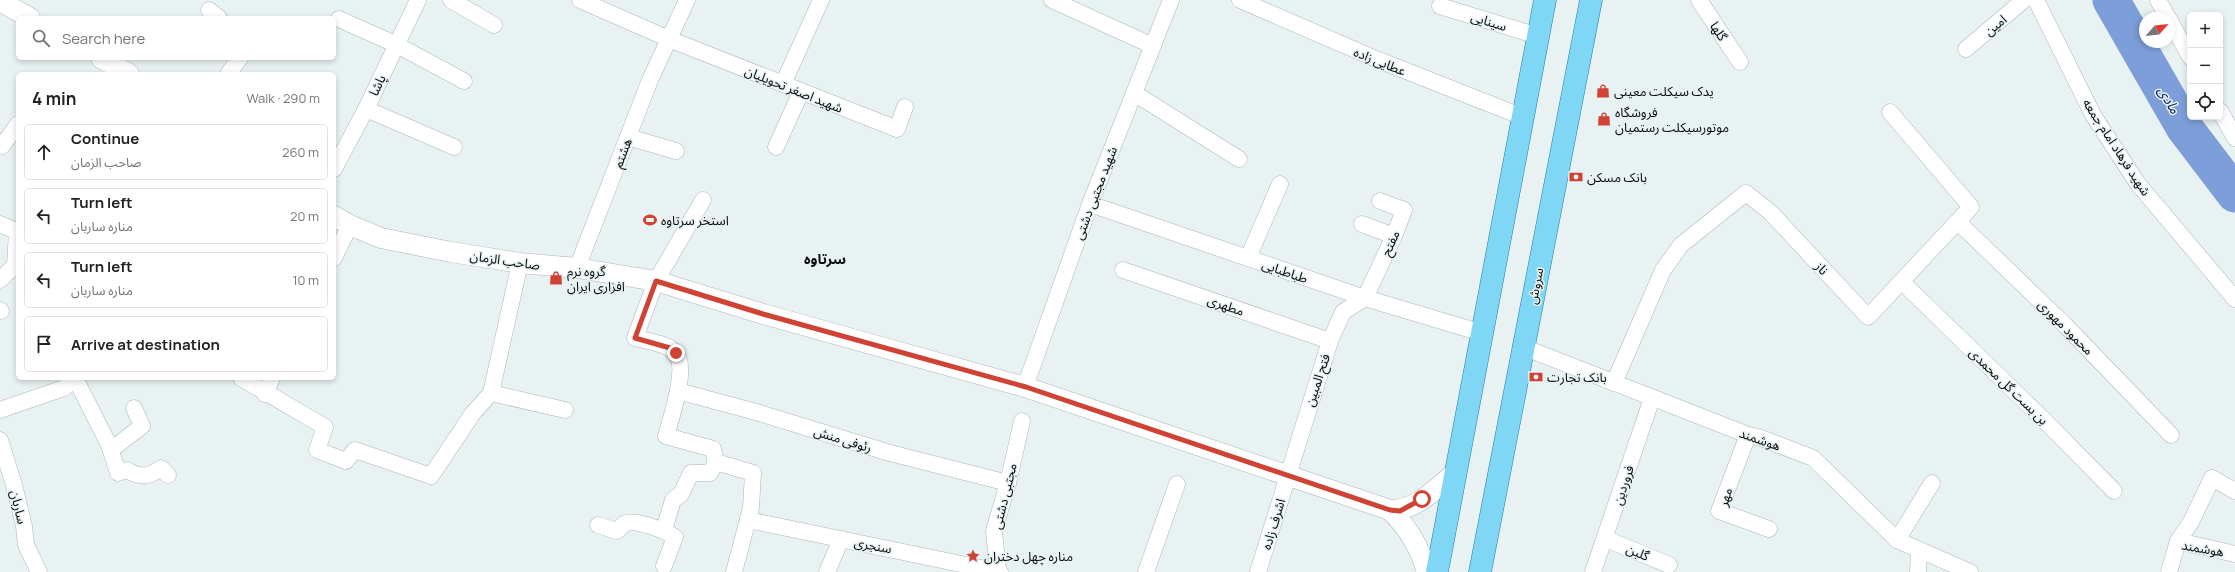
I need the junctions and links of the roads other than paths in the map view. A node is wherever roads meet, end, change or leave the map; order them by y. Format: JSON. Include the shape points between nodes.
{"nodes":[{"id":1,"x":418,"y":0,"type":"edge"},
{"id":2,"x":451,"y":0,"type":"edge"},
{"id":3,"x":580,"y":0,"type":"edge"},
{"id":4,"x":687,"y":0,"type":"edge"},
{"id":5,"x":821,"y":0,"type":"edge"},
{"id":6,"x":1052,"y":0,"type":"edge"},
{"id":7,"x":1171,"y":0,"type":"edge"},
{"id":8,"x":1240,"y":0,"type":"edge"},
{"id":9,"x":1545,"y":0,"type":"edge"},
{"id":10,"x":1591,"y":0,"type":"edge"},
{"id":11,"x":1699,"y":0,"type":"edge"},
{"id":12,"x":2024,"y":0,"type":"edge"},
{"id":13,"x":2036,"y":0,"type":"edge"},
{"id":14,"x":2158,"y":0,"type":"edge"},
{"id":15,"x":0,"y":1,"type":"edge"},
{"id":16,"x":1440,"y":6,"type":"dead end"},
{"id":17,"x":2165,"y":12,"type":"edge"},
{"id":18,"x":26,"y":16,"type":"edge"},
{"id":19,"x":339,"y":19,"type":"dead end"},
{"id":20,"x":494,"y":25,"type":"dead end"},
{"id":21,"x":2175,"y":30,"type":"edge"},
{"id":22,"x":1538,"y":36,"type":"junction"},
{"id":23,"x":669,"y":39,"type":"junction"},
{"id":24,"x":397,"y":45,"type":"junction"},
{"id":25,"x":1153,"y":46,"type":"junction"},
{"id":26,"x":1966,"y":49,"type":"dead end"},
{"id":27,"x":2187,"y":52,"type":"edge"},
{"id":28,"x":104,"y":60,"type":"edge"},
{"id":29,"x":238,"y":60,"type":"edge"},
{"id":30,"x":1740,"y":62,"type":"dead end"},
{"id":31,"x":126,"y":72,"type":"edge"},
{"id":32,"x":230,"y":72,"type":"edge"},
{"id":33,"x":464,"y":81,"type":"dead end"},
{"id":34,"x":783,"y":84,"type":"junction"},
{"id":35,"x":801,"y":92,"type":"junction"},
{"id":36,"x":1134,"y":93,"type":"junction"},
{"id":37,"x":906,"y":107,"type":"dead end"},
{"id":38,"x":366,"y":110,"type":"junction"},
{"id":39,"x":1890,"y":112,"type":"dead end"},
{"id":40,"x":2223,"y":116,"type":"edge"},
{"id":41,"x":1523,"y":117,"type":"junction"},
{"id":42,"x":16,"y":127,"type":"edge"},
{"id":43,"x":628,"y":137,"type":"junction"},
{"id":44,"x":2235,"y":138,"type":"edge"},
{"id":45,"x":0,"y":145,"type":"edge"},
{"id":46,"x":454,"y":147,"type":"dead end"},
{"id":47,"x":776,"y":147,"type":"dead end"},
{"id":48,"x":676,"y":151,"type":"dead end"},
{"id":49,"x":1239,"y":159,"type":"dead end"},
{"id":50,"x":336,"y":165,"type":"edge"},
{"id":51,"x":1280,"y":184,"type":"dead end"},
{"id":52,"x":703,"y":200,"type":"dead end"},
{"id":53,"x":1380,"y":201,"type":"dead end"},
{"id":54,"x":1090,"y":204,"type":"junction"},
{"id":55,"x":342,"y":221,"type":"edge"},
{"id":56,"x":1958,"y":222,"type":"junction"},
{"id":57,"x":0,"y":224,"type":"edge"},
{"id":58,"x":1362,"y":224,"type":"dead end"},
{"id":59,"x":16,"y":232,"type":"edge"},
{"id":60,"x":1394,"y":236,"type":"junction"},
{"id":61,"x":16,"y":248,"type":"edge"},
{"id":62,"x":336,"y":249,"type":"edge"},
{"id":63,"x":1248,"y":258,"type":"junction"},
{"id":64,"x":520,"y":263,"type":"junction"},
{"id":65,"x":577,"y":268,"type":"junction"},
{"id":66,"x":1123,"y":270,"type":"dead end"},
{"id":67,"x":0,"y":280,"type":"edge"},
{"id":68,"x":656,"y":281,"type":"junction"},
{"id":69,"x":1902,"y":282,"type":"junction"},
{"id":70,"x":1365,"y":298,"type":"junction"},
{"id":71,"x":2235,"y":299,"type":"edge"},
{"id":72,"x":1482,"y":332,"type":"junction"},
{"id":73,"x":1330,"y":341,"type":"junction"},
{"id":74,"x":1523,"y":347,"type":"junction"},
{"id":75,"x":73,"y":380,"type":"edge"},
{"id":76,"x":76,"y":380,"type":"edge"},
{"id":77,"x":244,"y":380,"type":"edge"},
{"id":78,"x":271,"y":380,"type":"edge"},
{"id":79,"x":1614,"y":383,"type":"junction"},
{"id":80,"x":1026,"y":387,"type":"junction"},
{"id":81,"x":678,"y":391,"type":"junction"},
{"id":82,"x":491,"y":393,"type":"junction"},
{"id":83,"x":265,"y":394,"type":"junction"},
{"id":84,"x":1652,"y":398,"type":"junction"},
{"id":85,"x":134,"y":408,"type":"dead end"},
{"id":86,"x":0,"y":410,"type":"edge"},
{"id":87,"x":566,"y":410,"type":"dead end"},
{"id":88,"x":1022,"y":421,"type":"dead end"},
{"id":89,"x":2171,"y":434,"type":"dead end"},
{"id":90,"x":1748,"y":436,"type":"junction"},
{"id":91,"x":0,"y":440,"type":"edge"},
{"id":92,"x":111,"y":450,"type":"junction"},
{"id":93,"x":716,"y":462,"type":"junction"},
{"id":94,"x":1455,"y":473,"type":"junction"},
{"id":95,"x":168,"y":475,"type":"dead end"},
{"id":96,"x":1287,"y":475,"type":"junction"},
{"id":97,"x":1008,"y":483,"type":"junction"},
{"id":98,"x":1932,"y":483,"type":"dead end"},
{"id":99,"x":1177,"y":484,"type":"dead end"},
{"id":100,"x":2114,"y":491,"type":"dead end"},
{"id":101,"x":2235,"y":491,"type":"edge"},
{"id":102,"x":1390,"y":510,"type":"junction"},
{"id":103,"x":748,"y":520,"type":"junction"},
{"id":104,"x":598,"y":525,"type":"dead end"},
{"id":105,"x":1769,"y":529,"type":"dead end"},
{"id":106,"x":664,"y":530,"type":"junction"},
{"id":107,"x":841,"y":538,"type":"junction"},
{"id":108,"x":1606,"y":539,"type":"junction"},
{"id":109,"x":1897,"y":540,"type":"junction"},
{"id":110,"x":2178,"y":541,"type":"junction"},
{"id":111,"x":1919,"y":550,"type":"junction"},
{"id":112,"x":2235,"y":554,"type":"edge"},
{"id":113,"x":1669,"y":565,"type":"dead end"},
{"id":114,"x":664,"y":566,"type":"dead end"},
{"id":115,"x":39,"y":572,"type":"edge"},
{"id":116,"x":734,"y":572,"type":"edge"},
{"id":117,"x":827,"y":572,"type":"edge"},
{"id":118,"x":999,"y":572,"type":"edge"},
{"id":119,"x":1146,"y":572,"type":"edge"},
{"id":120,"x":1258,"y":572,"type":"edge"},
{"id":121,"x":1427,"y":572,"type":"edge"},
{"id":122,"x":1437,"y":572,"type":"edge"},
{"id":123,"x":1480,"y":572,"type":"edge"},
{"id":124,"x":1593,"y":572,"type":"edge"},
{"id":125,"x":1918,"y":572,"type":"edge"},
{"id":126,"x":1970,"y":572,"type":"edge"},
{"id":127,"x":2169,"y":572,"type":"edge"}],
"edges":[{"from":1,"to":24,"type":"street","name":"پاشا"},
{"from":2,"to":20,"type":"street"},
{"from":3,"to":23,"type":"street","name":"شهید اصغر تحویلیان"},
{"from":4,"to":23,"type":"street","name":"هشتم"},
{"from":5,"to":34,"type":"street"},
{"from":6,"to":25,"type":"street"},
{"from":7,"to":25,"type":"street","name":"شهید مجتبی دشتی"},
{"from":8,"to":41,"type":"street","name":"عطایی زاده","via":[[1376,60]]},
{"from":9,"to":22,"type":"main road"},
{"from":10,"to":74,"type":"main road","name":"سروش"},
{"from":11,"to":30,"type":"street","name":"گلها"},
{"from":12,"to":26,"type":"street","name":"امین"},
{"from":13,"to":71,"type":"street","name":"شهید فرهاد امام جمعه","via":[[2093,114],[2138,184]]},
{"from":14,"to":17,"type":"street"},
{"from":15,"to":18,"type":"street"},
{"from":16,"to":22,"type":"street","name":"سینایی"},
{"from":19,"to":24,"type":"street"},
{"from":21,"to":27,"type":"street"},
{"from":22,"to":41,"type":"main road"},
{"from":23,"to":34,"type":"street","name":"شهید اصغر تحویلیان"},
{"from":23,"to":43,"type":"street","name":"هشتم"},
{"from":24,"to":33,"type":"street"},
{"from":24,"to":38,"type":"street","name":"پاشا"},
{"from":25,"to":36,"type":"street","name":"شهید مجتبی دشتی"},
{"from":28,"to":31,"type":"street"},
{"from":29,"to":32,"type":"street"},
{"from":34,"to":35,"type":"street","name":"شهید اصغر تحویلیان"},
{"from":35,"to":37,"type":"street","name":"شهید اصغر تحویلیان","via":[[897,129]]},
{"from":35,"to":47,"type":"street"},
{"from":36,"to":49,"type":"street"},
{"from":36,"to":54,"type":"street","name":"شهید مجتبی دشتی"},
{"from":38,"to":46,"type":"street"},
{"from":38,"to":50,"type":"street","name":"پاشا"},
{"from":39,"to":56,"type":"street","name":"ناز","via":[[1971,207]]},
{"from":40,"to":44,"type":"street"},
{"from":41,"to":72,"type":"main road"},
{"from":42,"to":45,"type":"street","via":[[2,146]]},
{"from":43,"to":48,"type":"street"},
{"from":43,"to":65,"type":"street","name":"هشتم"},
{"from":51,"to":63,"type":"street"},
{"from":52,"to":68,"type":"street"},
{"from":53,"to":60,"type":"street","name":"مفتح","via":[[1404,210]]},
{"from":54,"to":63,"type":"street","name":"طباطبایی"},
{"from":54,"to":80,"type":"street","name":"شهید مجتبی دشتی"},
{"from":55,"to":62,"type":"street"},
{"from":55,"to":64,"type":"street","name":"صاحب الزمان","via":[[381,238]]},
{"from":56,"to":69,"type":"street","name":"ناز"},
{"from":56,"to":89,"type":"street","name":"محمود مهوری","via":[[2065,325]]},
{"from":57,"to":59,"type":"street"},
{"from":58,"to":60,"type":"street"},
{"from":60,"to":70,"type":"street","name":"مفتح"},
{"from":61,"to":67,"type":"street","via":[[15,265]]},
{"from":63,"to":70,"type":"street","name":"طباطبایی"},
{"from":64,"to":65,"type":"street","name":"صاحب الزمان"},
{"from":64,"to":82,"type":"street"},
{"from":65,"to":68,"type":"street","name":"صاحب الزمان"},
{"from":66,"to":73,"type":"street","name":"مطهری"},
{"from":68,"to":80,"type":"street","name":"صاحب الزمان","via":[[763,314]]},
{"from":68,"to":81,"type":"street","via":[[635,338],[670,348],[676,353],[680,367]]},
{"from":69,"to":79,"type":"street","name":"ناز","via":[[1868,317],[1770,212],[1746,193],[1681,246],[1664,270]]},
{"from":69,"to":100,"type":"street","name":"بن بست گل محمدی"},
{"from":70,"to":72,"type":"street","name":"طباطبایی"},
{"from":70,"to":73,"type":"street","name":"فتح المبین","via":[[1343,312]]},
{"from":72,"to":94,"type":"main road"},
{"from":73,"to":96,"type":"street","name":"فتح المبین"},
{"from":74,"to":79,"type":"street","name":"هوشمند"},
{"from":74,"to":123,"type":"main road","name":"سروش"},
{"from":75,"to":86,"type":"street","via":[[64,388]]},
{"from":76,"to":92,"type":"street"},
{"from":77,"to":83,"type":"street"},
{"from":78,"to":83,"type":"street"},
{"from":79,"to":84,"type":"street","name":"هوشمند"},
{"from":80,"to":96,"type":"street","name":"صاحب الزمان"},
{"from":81,"to":93,"type":"street","via":[[666,436],[713,449]]},
{"from":81,"to":97,"type":"street","name":"رئوفی منش","via":[[890,453]]},
{"from":82,"to":83,"type":"street","via":[[474,412],[431,476],[355,450],[346,461],[317,450],[325,427]]},
{"from":82,"to":87,"type":"street"},
{"from":84,"to":90,"type":"street","name":"هوشمند"},
{"from":84,"to":108,"type":"street","name":"فروردین"},
{"from":85,"to":92,"type":"street","via":[[142,426]]},
{"from":88,"to":97,"type":"street","name":"مجتبی دشتی"},
{"from":90,"to":105,"type":"street","name":"مهر","via":[[1719,511]]},
{"from":90,"to":109,"type":"street","name":"هوشمند","via":[[1761,438],[1813,458]]},
{"from":91,"to":115,"type":"street","name":"ساربان","via":[[14,485],[26,545]]},
{"from":92,"to":95,"type":"street","via":[[118,473],[127,470],[137,476],[152,475],[161,468]]},
{"from":93,"to":103,"type":"street","via":[[753,473]]},
{"from":93,"to":106,"type":"street","via":[[710,473],[691,473],[681,494],[673,500]]},
{"from":94,"to":102,"type":"street","name":"صاحب الزمان","via":[[1411,506],[1400,511]]},
{"from":94,"to":122,"type":"main road"},
{"from":96,"to":102,"type":"street","name":"صاحب الزمان"},
{"from":96,"to":120,"type":"street","name":"اشرف زاده"},
{"from":97,"to":118,"type":"street","name":"مجتبی دشتی","via":[[994,531]]},
{"from":98,"to":109,"type":"street"},
{"from":99,"to":119,"type":"street"},
{"from":101,"to":110,"type":"street","via":[[2212,478],[2191,522]]},
{"from":102,"to":121,"type":"street","name":"صاحب الزمان","via":[[1414,538]]},
{"from":103,"to":107,"type":"street","name":"سنجری"},
{"from":103,"to":116,"type":"street"},
{"from":104,"to":106,"type":"street","via":[[617,531],[625,524],[634,523]]},
{"from":106,"to":114,"type":"street","via":[[675,537]]},
{"from":107,"to":117,"type":"street"},
{"from":107,"to":118,"type":"street","name":"سنجری"},
{"from":108,"to":113,"type":"street","name":"گلبن"},
{"from":108,"to":124,"type":"street","name":"فروردین"},
{"from":109,"to":111,"type":"street","name":"هوشمند"},
{"from":110,"to":112,"type":"street","name":"هوشمند"},
{"from":110,"to":127,"type":"street","name":"هوشمند"},
{"from":111,"to":125,"type":"street"},
{"from":111,"to":126,"type":"street","name":"هوشمند"}]}
